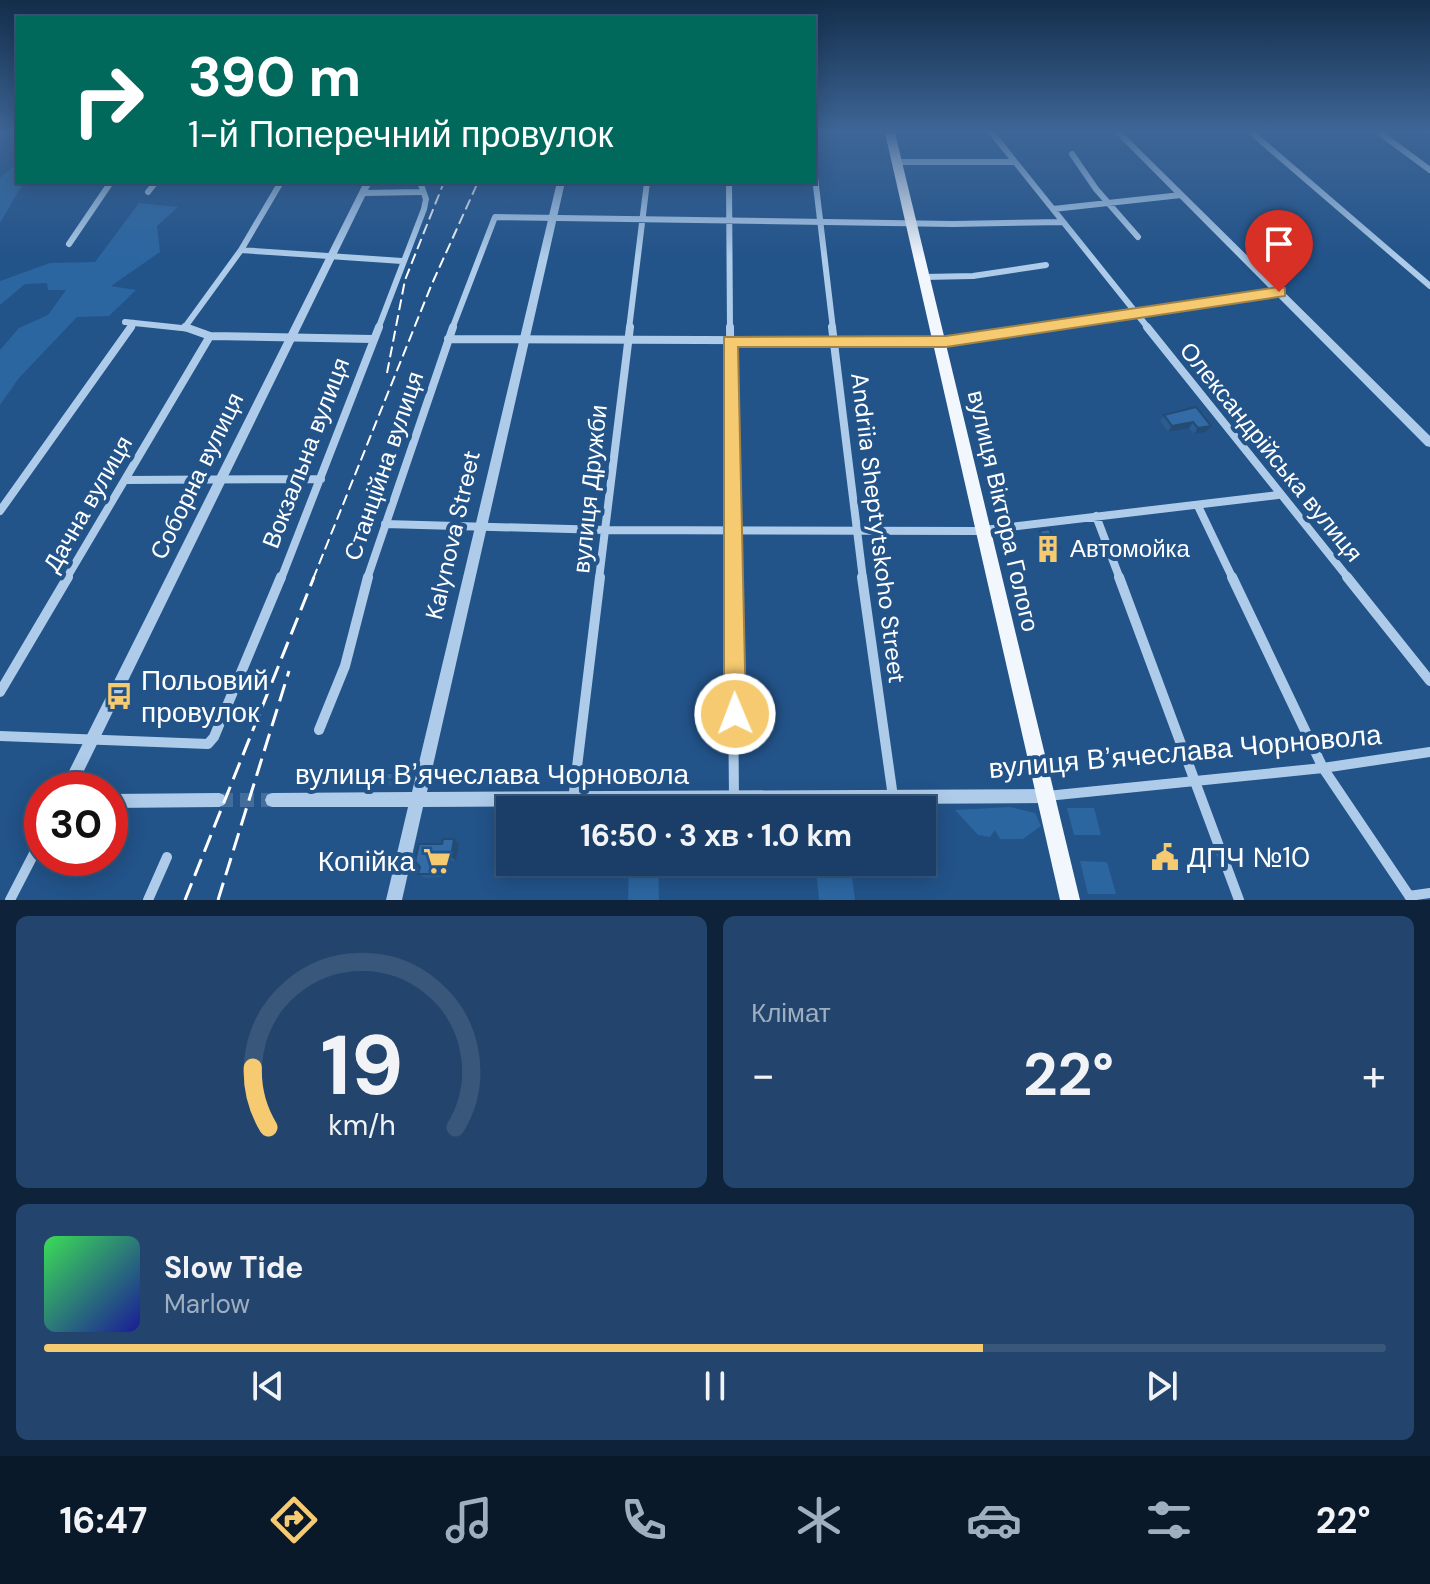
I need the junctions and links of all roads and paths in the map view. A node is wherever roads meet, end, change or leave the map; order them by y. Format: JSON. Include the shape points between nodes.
{"nodes":[{"id":1,"x":900,"y":175,"type":"edge"},
{"id":2,"x":1025,"y":175,"type":"edge"},
{"id":3,"x":1088,"y":175,"type":"edge"},
{"id":4,"x":1161,"y":175,"type":"edge"},
{"id":5,"x":1301,"y":175,"type":"edge"},
{"id":6,"x":110,"y":184,"type":"edge"},
{"id":7,"x":154,"y":184,"type":"edge"},
{"id":8,"x":280,"y":184,"type":"edge"},
{"id":9,"x":420,"y":184,"type":"edge"},
{"id":10,"x":561,"y":184,"type":"edge"},
{"id":11,"x":647,"y":184,"type":"edge"},
{"id":12,"x":729,"y":184,"type":"edge"},
{"id":13,"x":816,"y":184,"type":"edge"},
{"id":14,"x":366,"y":188,"type":"edge"},
{"id":15,"x":148,"y":192,"type":"dead end"},
{"id":16,"x":421,"y":192,"type":"junction"},
{"id":17,"x":1181,"y":195,"type":"junction"},
{"id":18,"x":1109,"y":203,"type":"junction"},
{"id":19,"x":1053,"y":209,"type":"junction"},
{"id":20,"x":553,"y":217,"type":"junction"},
{"id":21,"x":641,"y":219,"type":"junction"},
{"id":22,"x":728,"y":220,"type":"junction"},
{"id":23,"x":820,"y":222,"type":"junction"},
{"id":24,"x":1063,"y":222,"type":"junction"},
{"id":25,"x":912,"y":223,"type":"junction"},
{"id":26,"x":1138,"y":237,"type":"dead end"},
{"id":27,"x":69,"y":244,"type":"dead end"},
{"id":28,"x":241,"y":250,"type":"junction"},
{"id":29,"x":330,"y":257,"type":"junction"},
{"id":30,"x":402,"y":261,"type":"junction"},
{"id":31,"x":1046,"y":265,"type":"dead end"},
{"id":32,"x":924,"y":277,"type":"junction"},
{"id":33,"x":1430,"y":286,"type":"edge"},
{"id":34,"x":1279,"y":292,"type":"junction"},
{"id":35,"x":1136,"y":315,"type":"junction"},
{"id":36,"x":185,"y":327,"type":"junction"},
{"id":37,"x":210,"y":336,"type":"junction"},
{"id":38,"x":289,"y":338,"type":"junction"},
{"id":39,"x":373,"y":339,"type":"junction"},
{"id":40,"x":448,"y":339,"type":"junction"},
{"id":41,"x":524,"y":339,"type":"junction"},
{"id":42,"x":627,"y":339,"type":"junction"},
{"id":43,"x":730,"y":341,"type":"junction"},
{"id":44,"x":834,"y":341,"type":"junction"},
{"id":45,"x":939,"y":341,"type":"junction"},
{"id":46,"x":1430,"y":443,"type":"edge"},
{"id":47,"x":321,"y":479,"type":"junction"},
{"id":48,"x":125,"y":480,"type":"junction"},
{"id":49,"x":219,"y":480,"type":"junction"},
{"id":50,"x":1278,"y":495,"type":"junction"},
{"id":51,"x":1198,"y":506,"type":"junction"},
{"id":52,"x":0,"y":511,"type":"edge"},
{"id":53,"x":1096,"y":516,"type":"junction"},
{"id":54,"x":385,"y":524,"type":"junction"},
{"id":55,"x":479,"y":527,"type":"junction"},
{"id":56,"x":605,"y":530,"type":"junction"},
{"id":57,"x":983,"y":530,"type":"junction"},
{"id":58,"x":732,"y":531,"type":"junction"},
{"id":59,"x":856,"y":532,"type":"junction"},
{"id":60,"x":1425,"y":667,"type":"edge"},
{"id":61,"x":1430,"y":681,"type":"edge"},
{"id":62,"x":0,"y":692,"type":"edge"},
{"id":63,"x":319,"y":730,"type":"dead end"},
{"id":64,"x":0,"y":736,"type":"edge"},
{"id":65,"x":92,"y":740,"type":"junction"},
{"id":66,"x":1430,"y":752,"type":"edge"},
{"id":67,"x":1323,"y":768,"type":"junction"},
{"id":68,"x":77,"y":772,"type":"edge"},
{"id":69,"x":1193,"y":781,"type":"junction"},
{"id":70,"x":573,"y":796,"type":"edge"},
{"id":71,"x":734,"y":796,"type":"edge"},
{"id":72,"x":893,"y":796,"type":"edge"},
{"id":73,"x":1047,"y":796,"type":"junction"},
{"id":74,"x":936,"y":797,"type":"edge"},
{"id":75,"x":219,"y":800,"type":"tunnel mouth"},
{"id":76,"x":272,"y":800,"type":"tunnel mouth"},
{"id":77,"x":128,"y":801,"type":"edge"},
{"id":78,"x":496,"y":801,"type":"edge"},
{"id":79,"x":416,"y":802,"type":"junction"},
{"id":80,"x":167,"y":857,"type":"dead end"},
{"id":81,"x":24,"y":873,"type":"edge"},
{"id":82,"x":1430,"y":893,"type":"edge"},
{"id":83,"x":1410,"y":898,"type":"edge"},
{"id":84,"x":10,"y":900,"type":"edge"},
{"id":85,"x":148,"y":900,"type":"edge"},
{"id":86,"x":394,"y":900,"type":"edge"},
{"id":87,"x":1070,"y":900,"type":"edge"},
{"id":88,"x":1239,"y":900,"type":"edge"}],
"edges":[{"from":1,"to":25,"type":"main road","name":"вулиця Віктора Голого"},
{"from":2,"to":19,"type":"street","name":"Олександрійська вулиця"},
{"from":3,"to":18,"type":"street"},
{"from":4,"to":17,"type":"street"},
{"from":5,"to":33,"type":"street"},
{"from":6,"to":27,"type":"street"},
{"from":7,"to":15,"type":"street"},
{"from":8,"to":28,"type":"street"},
{"from":9,"to":16,"type":"street","name":"Вокзальна вулиця"},
{"from":10,"to":20,"type":"street","name":"Kalynova Street"},
{"from":11,"to":21,"type":"street","name":"вулиця Дружби"},
{"from":12,"to":22,"type":"street"},
{"from":13,"to":23,"type":"street","name":"Andriia Sheptytskoho Street"},
{"from":14,"to":16,"type":"street"},
{"from":14,"to":29,"type":"street","name":"Соборна вулиця"},
{"from":16,"to":30,"type":"street","name":"Вокзальна вулиця","via":[[424,209]]},
{"from":17,"to":18,"type":"street"},
{"from":17,"to":34,"type":"street"},
{"from":18,"to":19,"type":"street"},
{"from":18,"to":26,"type":"street"},
{"from":19,"to":24,"type":"street","name":"Олександрійська вулиця"},
{"from":20,"to":21,"type":"street"},
{"from":20,"to":40,"type":"street","name":"Станційна вулиця","via":[[495,217]]},
{"from":20,"to":41,"type":"street","name":"Kalynova Street"},
{"from":21,"to":22,"type":"street"},
{"from":21,"to":42,"type":"street","name":"вулиця Дружби"},
{"from":22,"to":23,"type":"street"},
{"from":22,"to":43,"type":"street"},
{"from":23,"to":25,"type":"street"},
{"from":23,"to":44,"type":"street","name":"Andriia Sheptytskoho Street"},
{"from":24,"to":25,"type":"street"},
{"from":24,"to":35,"type":"street","name":"Олександрійська вулиця"},
{"from":25,"to":32,"type":"main road","name":"вулиця Віктора Голого"},
{"from":28,"to":29,"type":"street"},
{"from":28,"to":36,"type":"street"},
{"from":29,"to":30,"type":"street"},
{"from":29,"to":38,"type":"street","name":"Соборна вулиця"},
{"from":30,"to":39,"type":"street","name":"Вокзальна вулиця"},
{"from":31,"to":32,"type":"street"},
{"from":32,"to":45,"type":"main road","name":"вулиця Віктора Голого"},
{"from":34,"to":35,"type":"street"},
{"from":34,"to":46,"type":"street"},
{"from":35,"to":45,"type":"street"},
{"from":35,"to":50,"type":"street","name":"Олександрійська вулиця"},
{"from":36,"to":37,"type":"street"},
{"from":36,"to":52,"type":"street","via":[[130,323]]},
{"from":37,"to":38,"type":"street"},
{"from":37,"to":48,"type":"street","name":"Дачна вулиця"},
{"from":38,"to":39,"type":"street"},
{"from":38,"to":49,"type":"street","name":"Соборна вулиця"},
{"from":39,"to":47,"type":"street","name":"Вокзальна вулиця"},
{"from":40,"to":41,"type":"street"},
{"from":40,"to":54,"type":"street","name":"Станційна вулиця"},
{"from":41,"to":42,"type":"street"},
{"from":41,"to":55,"type":"street","name":"Kalynova Street"},
{"from":42,"to":43,"type":"street"},
{"from":42,"to":56,"type":"street","name":"вулиця Дружби"},
{"from":43,"to":44,"type":"street"},
{"from":43,"to":58,"type":"street"},
{"from":44,"to":45,"type":"street"},
{"from":44,"to":59,"type":"street","name":"Andriia Sheptytskoho Street"},
{"from":45,"to":57,"type":"main road","name":"вулиця Віктора Голого"},
{"from":47,"to":49,"type":"street"},
{"from":47,"to":65,"type":"street","name":"Вокзальна вулиця","via":[[208,744]]},
{"from":48,"to":49,"type":"street"},
{"from":48,"to":62,"type":"street","name":"Дачна вулиця"},
{"from":49,"to":65,"type":"street","name":"Соборна вулиця"},
{"from":50,"to":51,"type":"street"},
{"from":50,"to":60,"type":"street","name":"Олександрійська вулиця"},
{"from":51,"to":53,"type":"street"},
{"from":51,"to":67,"type":"street"},
{"from":53,"to":57,"type":"street"},
{"from":53,"to":69,"type":"street"},
{"from":54,"to":55,"type":"street"},
{"from":54,"to":63,"type":"street","name":"Станційна вулиця","via":[[345,666]]},
{"from":55,"to":56,"type":"street"},
{"from":55,"to":79,"type":"street","name":"Kalynova Street"},
{"from":56,"to":58,"type":"street"},
{"from":56,"to":70,"type":"street","name":"вулиця Дружби"},
{"from":57,"to":59,"type":"street"},
{"from":57,"to":73,"type":"main road","name":"вулиця Віктора Голого"},
{"from":58,"to":59,"type":"street"},
{"from":58,"to":71,"type":"street"},
{"from":59,"to":72,"type":"street","name":"Andriia Sheptytskoho Street"},
{"from":60,"to":61,"type":"street","name":"Олександрійська вулиця"},
{"from":64,"to":65,"type":"street"},
{"from":65,"to":68,"type":"street","name":"Соборна вулиця"},
{"from":66,"to":67,"type":"street","name":"вулиця Вʼячеслава Чорновола"},
{"from":67,"to":69,"type":"street","name":"вулиця Вʼячеслава Чорновола"},
{"from":67,"to":83,"type":"street"},
{"from":69,"to":73,"type":"street","name":"вулиця Вʼячеслава Чорновола"},
{"from":69,"to":88,"type":"street"},
{"from":73,"to":74,"type":"street","name":"вулиця Вʼячеслава Чорновола"},
{"from":73,"to":87,"type":"main road","name":"вулиця Віктора Голого"},
{"from":75,"to":77,"type":"street"},
{"from":76,"to":79,"type":"street","name":"вулиця Вʼячеслава Чорновола"},
{"from":78,"to":79,"type":"street","name":"вулиця Вʼячеслава Чорновола"},
{"from":79,"to":86,"type":"street","name":"Kalynova Street"},
{"from":80,"to":85,"type":"street"},
{"from":81,"to":84,"type":"street"},
{"from":82,"to":83,"type":"street"}]}
